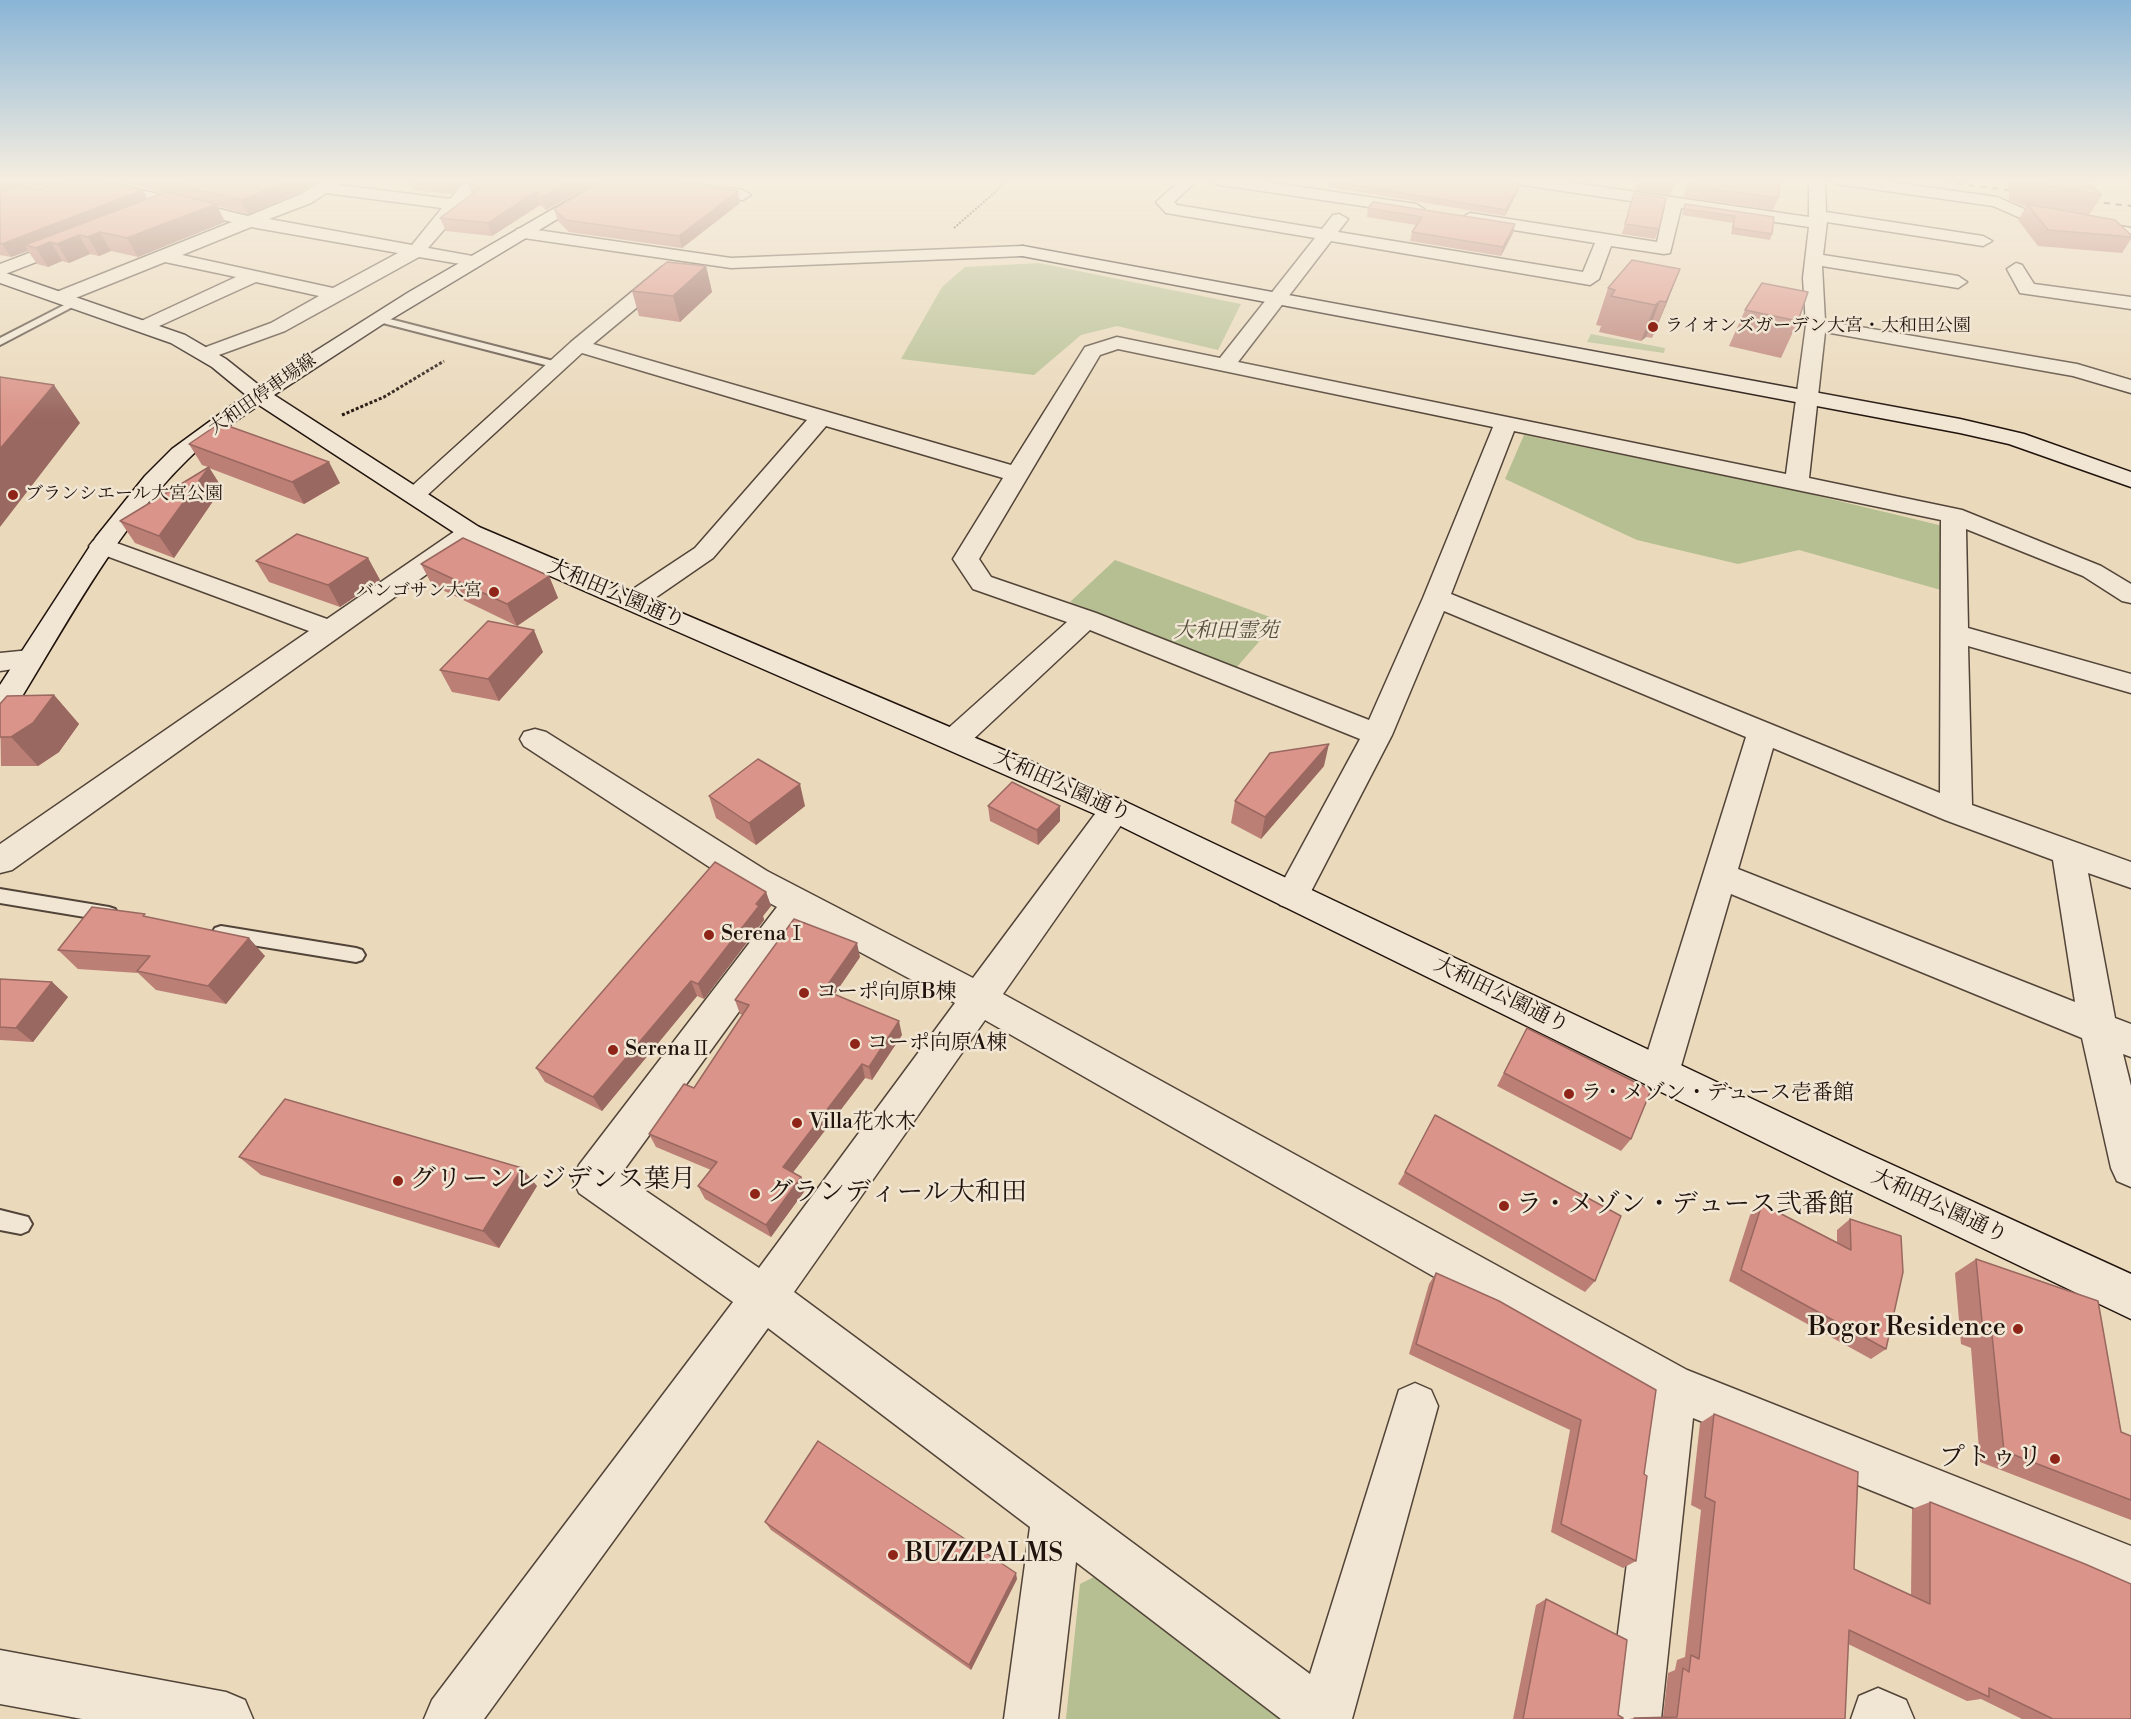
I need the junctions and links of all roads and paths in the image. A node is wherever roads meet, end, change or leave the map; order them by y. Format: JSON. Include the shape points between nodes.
{"nodes":[{"id":1,"x":28,"y":259,"type":"edge"},
{"id":2,"x":157,"y":259,"type":"edge"},
{"id":3,"x":178,"y":259,"type":"edge"},
{"id":4,"x":401,"y":259,"type":"edge"},
{"id":5,"x":462,"y":259,"type":"edge"},
{"id":6,"x":475,"y":259,"type":"edge"},
{"id":7,"x":682,"y":259,"type":"edge"},
{"id":8,"x":707,"y":259,"type":"edge"},
{"id":9,"x":822,"y":259,"type":"edge"},
{"id":10,"x":1069,"y":259,"type":"edge"},
{"id":11,"x":1309,"y":259,"type":"edge"},
{"id":12,"x":1472,"y":259,"type":"edge"},
{"id":13,"x":1597,"y":259,"type":"edge"},
{"id":14,"x":1814,"y":259,"type":"edge"},
{"id":15,"x":1815,"y":259,"type":"edge"},
{"id":16,"x":472,"y":261,"type":"junction"},
{"id":17,"x":2016,"y":269,"type":"dead end"},
{"id":18,"x":0,"y":270,"type":"edge"},
{"id":19,"x":254,"y":276,"type":"junction"},
{"id":20,"x":0,"y":277,"type":"edge"},
{"id":21,"x":1958,"y":282,"type":"dead end"},
{"id":22,"x":336,"y":294,"type":"junction"},
{"id":23,"x":1280,"y":297,"type":"junction"},
{"id":24,"x":69,"y":300,"type":"junction"},
{"id":25,"x":2131,"y":303,"type":"edge"},
{"id":26,"x":378,"y":319,"type":"junction"},
{"id":27,"x":1816,"y":325,"type":"junction"},
{"id":28,"x":146,"y":326,"type":"junction"},
{"id":29,"x":0,"y":342,"type":"edge"},
{"id":30,"x":472,"y":343,"type":"junction"},
{"id":31,"x":578,"y":346,"type":"junction"},
{"id":32,"x":204,"y":354,"type":"junction"},
{"id":33,"x":557,"y":365,"type":"junction"},
{"id":34,"x":1225,"y":365,"type":"junction"},
{"id":35,"x":2131,"y":387,"type":"edge"},
{"id":36,"x":260,"y":396,"type":"junction"},
{"id":37,"x":1806,"y":396,"type":"junction"},
{"id":38,"x":822,"y":417,"type":"junction"},
{"id":39,"x":1506,"y":422,"type":"junction"},
{"id":40,"x":310,"y":428,"type":"junction"},
{"id":41,"x":1016,"y":474,"type":"junction"},
{"id":42,"x":2131,"y":480,"type":"edge"},
{"id":43,"x":1797,"y":482,"type":"junction"},
{"id":44,"x":414,"y":495,"type":"junction"},
{"id":45,"x":1953,"y":515,"type":"junction"},
{"id":46,"x":470,"y":532,"type":"junction"},
{"id":47,"x":102,"y":546,"type":"junction"},
{"id":48,"x":2131,"y":595,"type":"edge"},
{"id":49,"x":1436,"y":598,"type":"junction"},
{"id":50,"x":633,"y":601,"type":"junction"},
{"id":51,"x":1086,"y":619,"type":"junction"},
{"id":52,"x":331,"y":630,"type":"junction"},
{"id":53,"x":1954,"y":633,"type":"junction"},
{"id":54,"x":30,"y":659,"type":"junction"},
{"id":55,"x":0,"y":662,"type":"edge"},
{"id":56,"x":2131,"y":684,"type":"edge"},
{"id":57,"x":0,"y":709,"type":"edge"},
{"id":58,"x":1763,"y":732,"type":"junction"},
{"id":59,"x":1377,"y":735,"type":"junction"},
{"id":60,"x":955,"y":739,"type":"junction"},
{"id":61,"x":535,"y":740,"type":"dead end"},
{"id":62,"x":1115,"y":810,"type":"junction"},
{"id":63,"x":1956,"y":812,"type":"junction"},
{"id":64,"x":2068,"y":853,"type":"junction"},
{"id":65,"x":0,"y":861,"type":"edge"},
{"id":66,"x":2131,"y":875,"type":"edge"},
{"id":67,"x":1720,"y":876,"type":"junction"},
{"id":68,"x":0,"y":896,"type":"edge"},
{"id":69,"x":1293,"y":896,"type":"junction"},
{"id":70,"x":799,"y":903,"type":"junction"},
{"id":71,"x":126,"y":917,"type":"edge"},
{"id":72,"x":207,"y":930,"type":"edge"},
{"id":73,"x":356,"y":955,"type":"dead end"},
{"id":74,"x":979,"y":998,"type":"junction"},
{"id":75,"x":2115,"y":1034,"type":"edge"},
{"id":76,"x":1660,"y":1073,"type":"junction"},
{"id":77,"x":2131,"y":1168,"type":"edge"},
{"id":78,"x":764,"y":1297,"type":"junction"},
{"id":79,"x":2131,"y":1297,"type":"edge"},
{"id":80,"x":1673,"y":1387,"type":"junction"},
{"id":81,"x":1415,"y":1406,"type":"dead end"},
{"id":82,"x":1056,"y":1516,"type":"junction"},
{"id":83,"x":2131,"y":1571,"type":"edge"},
{"id":84,"x":0,"y":1677,"type":"edge"},
{"id":85,"x":226,"y":1719,"type":"edge"},
{"id":86,"x":451,"y":1719,"type":"edge"},
{"id":87,"x":1031,"y":1719,"type":"edge"},
{"id":88,"x":1324,"y":1719,"type":"edge"},
{"id":89,"x":1634,"y":1719,"type":"edge"},
{"id":90,"x":1878,"y":1719,"type":"edge"},
{"id":91,"x":1887,"y":1719,"type":"edge"}],
"edges":[{"from":1,"to":18,"type":"street"},
{"from":2,"to":24,"type":"street"},
{"from":3,"to":19,"type":"street"},
{"from":4,"to":22,"type":"street"},
{"from":5,"to":16,"type":"street"},
{"from":6,"to":16,"type":"street","name":"大和田停車場線"},
{"from":7,"to":31,"type":"street"},
{"from":8,"to":9,"type":"street","via":[[731,263]]},
{"from":10,"to":23,"type":"street"},
{"from":11,"to":23,"type":"street"},
{"from":12,"to":13,"type":"street","via":[[1590,279]]},
{"from":14,"to":27,"type":"street"},
{"from":15,"to":21,"type":"street"},
{"from":16,"to":26,"type":"street","name":"大和田停車場線"},
{"from":17,"to":25,"type":"street","via":[[2027,290]]},
{"from":19,"to":22,"type":"street"},
{"from":19,"to":28,"type":"street"},
{"from":20,"to":24,"type":"street","name":"大和田公園通り"},
{"from":22,"to":32,"type":"street","via":[[278,327]]},
{"from":23,"to":34,"type":"street"},
{"from":23,"to":37,"type":"street"},
{"from":24,"to":28,"type":"street","name":"大和田公園通り"},
{"from":24,"to":29,"type":"lane"},
{"from":26,"to":30,"type":"lane"},
{"from":26,"to":36,"type":"street","name":"大和田停車場線"},
{"from":27,"to":35,"type":"street","via":[[2078,370]]},
{"from":27,"to":37,"type":"street"},
{"from":28,"to":32,"type":"street","name":"大和田公園通り"},
{"from":30,"to":33,"type":"lane"},
{"from":30,"to":40,"type":"path","via":[[384,397]]},
{"from":31,"to":33,"type":"street"},
{"from":31,"to":38,"type":"street"},
{"from":32,"to":36,"type":"street","name":"大和田公園通り"},
{"from":33,"to":44,"type":"street"},
{"from":34,"to":39,"type":"street"},
{"from":34,"to":41,"type":"street","via":[[1117,343],[1092,351]]},
{"from":36,"to":40,"type":"street","name":"大和田公園通り"},
{"from":36,"to":47,"type":"street","name":"大和田停車場線","via":[[181,453]]},
{"from":37,"to":42,"type":"street","via":[[2016,439]]},
{"from":37,"to":43,"type":"street"},
{"from":38,"to":41,"type":"street"},
{"from":38,"to":50,"type":"street","via":[[704,553]]},
{"from":39,"to":43,"type":"street"},
{"from":39,"to":49,"type":"street"},
{"from":40,"to":44,"type":"street","name":"大和田公園通り"},
{"from":41,"to":51,"type":"street","via":[[966,559],[982,583]]},
{"from":43,"to":45,"type":"street"},
{"from":44,"to":46,"type":"street","name":"大和田公園通り"},
{"from":45,"to":48,"type":"street","via":[[2092,571]]},
{"from":45,"to":53,"type":"street"},
{"from":46,"to":50,"type":"street","name":"大和田公園通り"},
{"from":46,"to":52,"type":"street"},
{"from":47,"to":52,"type":"street"},
{"from":47,"to":54,"type":"street","name":"大和田停車場線"},
{"from":49,"to":58,"type":"street"},
{"from":49,"to":59,"type":"street"},
{"from":50,"to":60,"type":"street","name":"大和田公園通り"},
{"from":51,"to":59,"type":"street"},
{"from":51,"to":60,"type":"street"},
{"from":52,"to":65,"type":"street"},
{"from":53,"to":56,"type":"street"},
{"from":53,"to":63,"type":"street"},
{"from":54,"to":55,"type":"street"},
{"from":54,"to":57,"type":"street","name":"大和田停車場線"},
{"from":58,"to":63,"type":"street"},
{"from":58,"to":67,"type":"street"},
{"from":59,"to":69,"type":"street"},
{"from":60,"to":62,"type":"street","name":"大和田公園通り"},
{"from":61,"to":70,"type":"street","via":[[755,880]]},
{"from":62,"to":69,"type":"street","name":"大和田公園通り"},
{"from":62,"to":74,"type":"street"},
{"from":63,"to":64,"type":"street"},
{"from":64,"to":66,"type":"street"},
{"from":64,"to":75,"type":"street"},
{"from":67,"to":75,"type":"street"},
{"from":67,"to":76,"type":"street"},
{"from":68,"to":71,"type":"lane"},
{"from":69,"to":76,"type":"street","name":"大和田公園通り"},
{"from":70,"to":74,"type":"street"},
{"from":70,"to":78,"type":"street","via":[[593,1179]]},
{"from":72,"to":73,"type":"lane"},
{"from":74,"to":78,"type":"street"},
{"from":74,"to":80,"type":"street"},
{"from":75,"to":77,"type":"street"},
{"from":76,"to":79,"type":"street","name":"大和田公園通り"},
{"from":78,"to":82,"type":"street"},
{"from":78,"to":86,"type":"street"},
{"from":80,"to":83,"type":"street"},
{"from":80,"to":89,"type":"street"},
{"from":81,"to":88,"type":"street"},
{"from":82,"to":87,"type":"street"},
{"from":82,"to":88,"type":"street"},
{"from":84,"to":85,"type":"street"},
{"from":90,"to":91,"type":"street","via":[[1878,1715]]}]}
